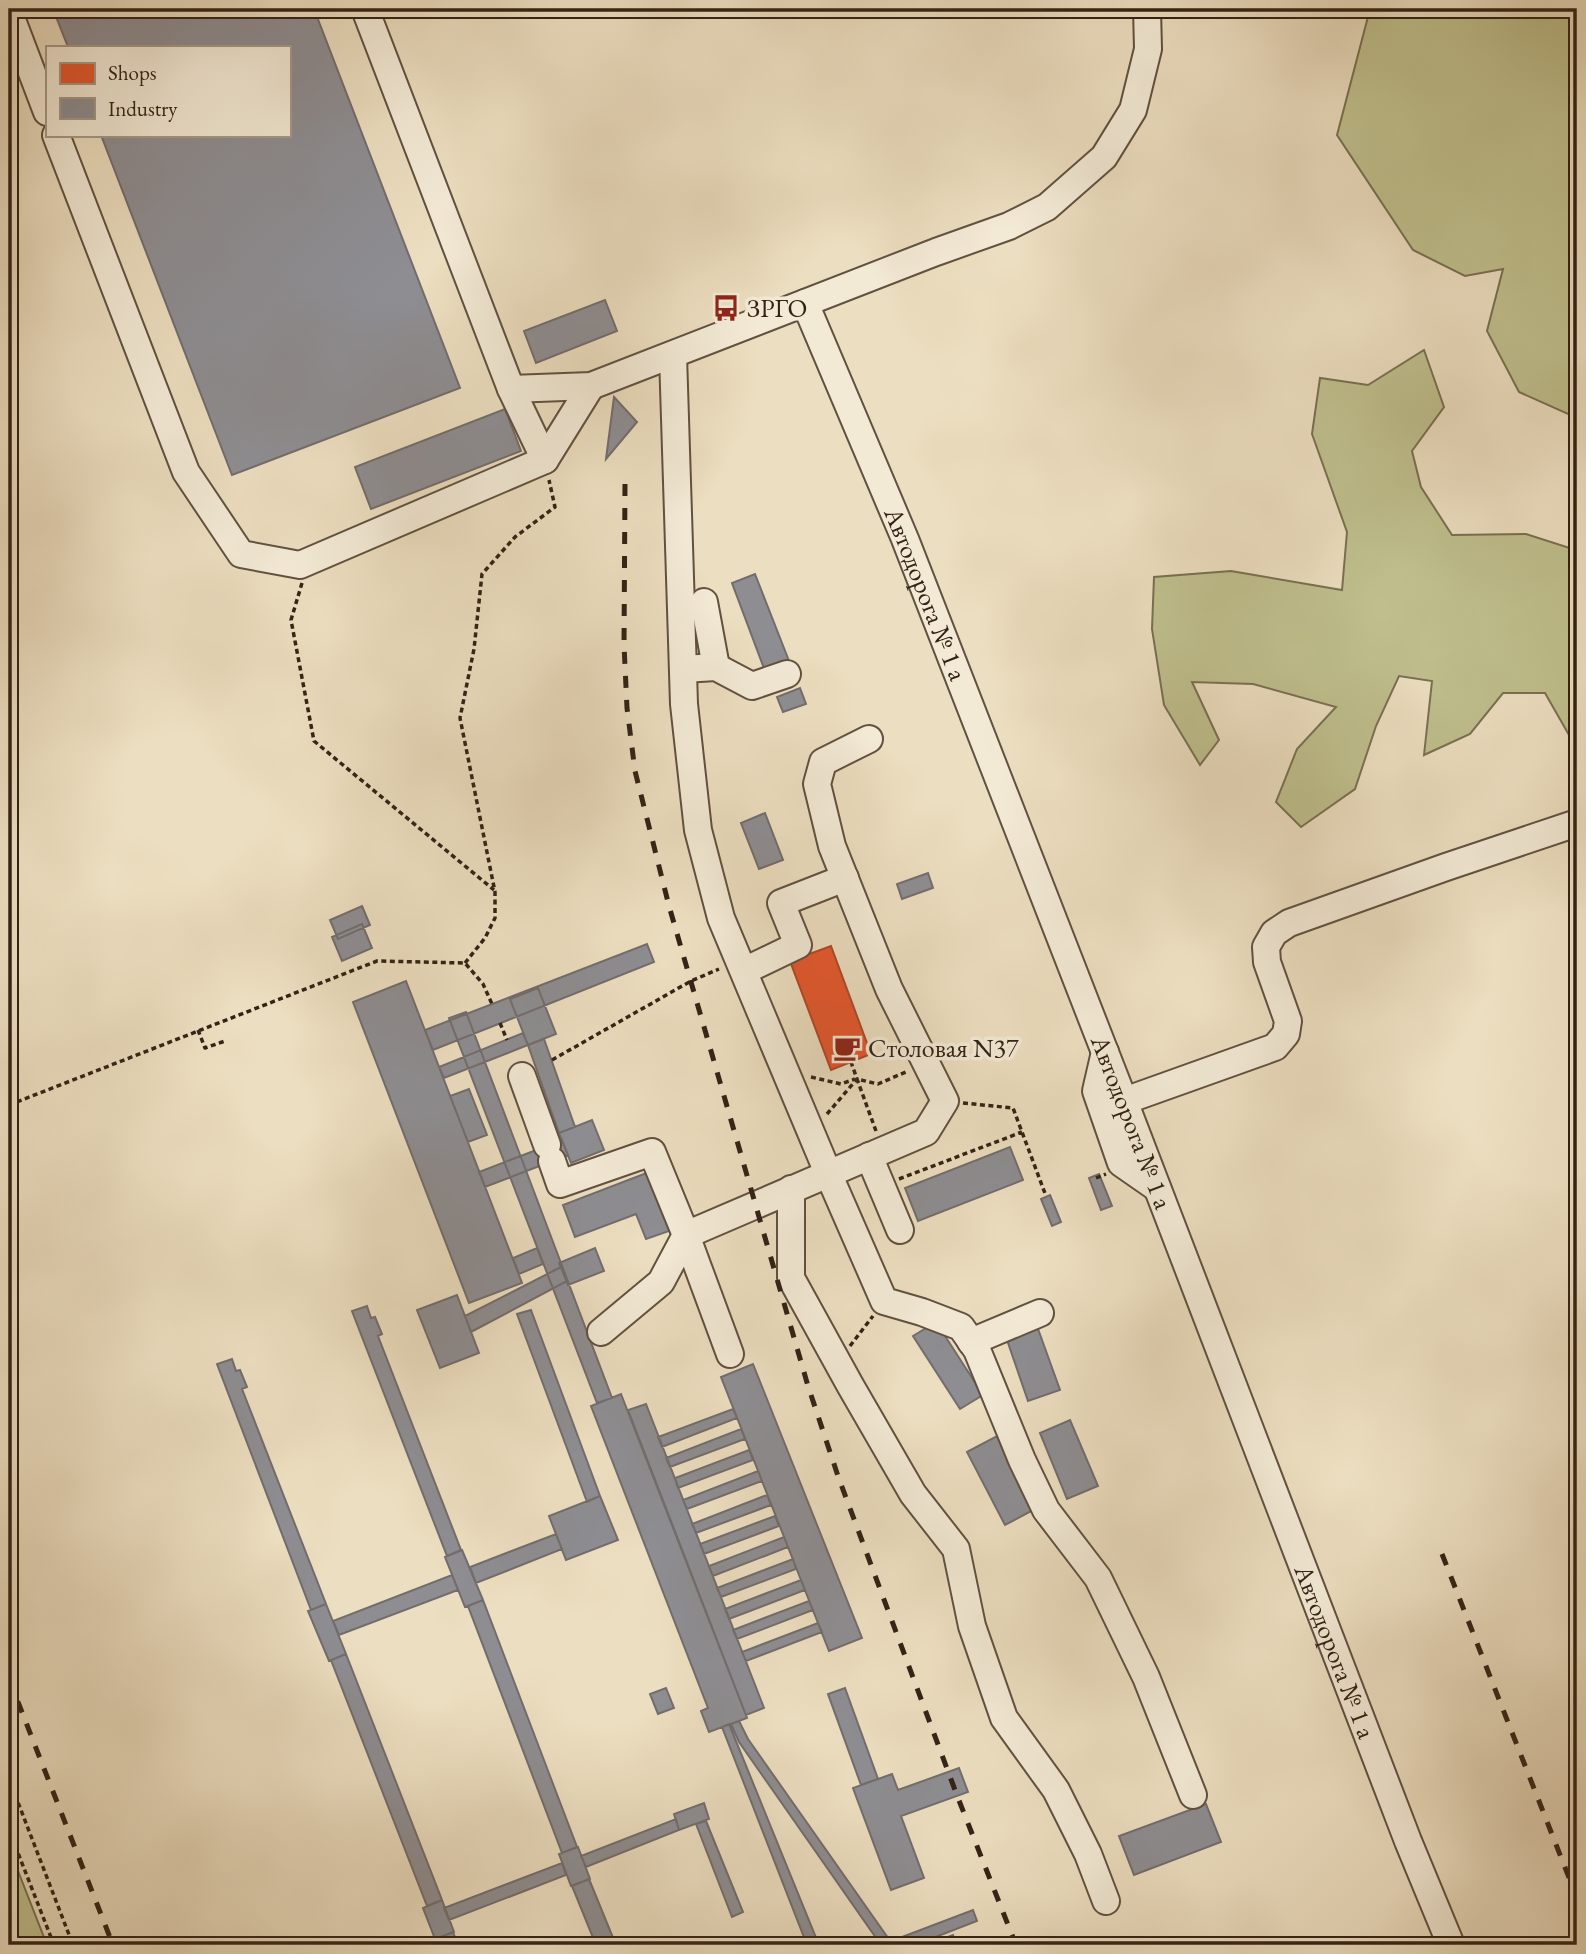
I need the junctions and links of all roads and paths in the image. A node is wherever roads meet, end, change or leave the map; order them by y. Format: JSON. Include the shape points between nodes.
{"nodes":[{"id":1,"x":365,"y":9,"type":"edge"},
{"id":2,"x":1147,"y":9,"type":"edge"},
{"id":3,"x":9,"y":12,"type":"edge"},
{"id":4,"x":46,"y":109,"type":"edge"},
{"id":5,"x":56,"y":136,"type":"edge"},
{"id":6,"x":805,"y":303,"type":"junction"},
{"id":7,"x":673,"y":355,"type":"junction"},
{"id":8,"x":591,"y":386,"type":"junction"},
{"id":9,"x":512,"y":389,"type":"junction"},
{"id":10,"x":545,"y":460,"type":"junction"},
{"id":11,"x":300,"y":565,"type":"junction"},
{"id":12,"x":704,"y":602,"type":"dead end"},
{"id":13,"x":716,"y":667,"type":"junction"},
{"id":14,"x":684,"y":670,"type":"junction"},
{"id":15,"x":786,"y":674,"type":"dead end"},
{"id":16,"x":869,"y":739,"type":"dead end"},
{"id":17,"x":1577,"y":824,"type":"edge"},
{"id":18,"x":845,"y":878,"type":"junction"},
{"id":19,"x":495,"y":892,"type":"junction"},
{"id":20,"x":466,"y":963,"type":"junction"},
{"id":21,"x":742,"y":966,"type":"junction"},
{"id":22,"x":492,"y":1004,"type":"dead end"},
{"id":23,"x":500,"y":1023,"type":"dead end"},
{"id":24,"x":198,"y":1030,"type":"junction"},
{"id":25,"x":507,"y":1040,"type":"dead end"},
{"id":26,"x":225,"y":1041,"type":"dead end"},
{"id":27,"x":1105,"y":1052,"type":"junction"},
{"id":28,"x":552,"y":1060,"type":"dead end"},
{"id":29,"x":851,"y":1062,"type":"dead end"},
{"id":30,"x":926,"y":1063,"type":"junction"},
{"id":31,"x":785,"y":1070,"type":"junction"},
{"id":32,"x":522,"y":1076,"type":"dead end"},
{"id":33,"x":856,"y":1079,"type":"junction"},
{"id":34,"x":945,"y":1101,"type":"junction"},
{"id":35,"x":1124,"y":1101,"type":"junction"},
{"id":36,"x":9,"y":1105,"type":"edge"},
{"id":37,"x":1022,"y":1132,"type":"junction"},
{"id":38,"x":811,"y":1133,"type":"junction"},
{"id":39,"x":876,"y":1153,"type":"junction"},
{"id":40,"x":828,"y":1173,"type":"junction"},
{"id":41,"x":1108,"y":1174,"type":"dead end"},
{"id":42,"x":1096,"y":1178,"type":"dead end"},
{"id":43,"x":881,"y":1186,"type":"junction"},
{"id":44,"x":1157,"y":1188,"type":"junction"},
{"id":45,"x":791,"y":1189,"type":"junction"},
{"id":46,"x":1046,"y":1196,"type":"dead end"},
{"id":47,"x":900,"y":1230,"type":"dead end"},
{"id":48,"x":686,"y":1235,"type":"junction"},
{"id":49,"x":1040,"y":1313,"type":"dead end"},
{"id":50,"x":875,"y":1314,"type":"dead end"},
{"id":51,"x":864,"y":1330,"type":"dead end"},
{"id":52,"x":601,"y":1332,"type":"dead end"},
{"id":53,"x":971,"y":1342,"type":"junction"},
{"id":54,"x":730,"y":1354,"type":"dead end"},
{"id":55,"x":9,"y":1779,"type":"edge"},
{"id":56,"x":1193,"y":1795,"type":"dead end"},
{"id":57,"x":9,"y":1830,"type":"edge"},
{"id":58,"x":1106,"y":1901,"type":"dead end"},
{"id":59,"x":54,"y":1945,"type":"edge"},
{"id":60,"x":74,"y":1945,"type":"edge"},
{"id":61,"x":1451,"y":1945,"type":"edge"}],
"edges":[{"from":1,"to":9,"type":"street"},
{"from":2,"to":6,"type":"street","via":[[1148,49],[1133,110],[1104,157],[1047,207],[1009,226]]},
{"from":3,"to":4,"type":"street"},
{"from":5,"to":11,"type":"street","via":[[186,472],[241,554]]},
{"from":6,"to":7,"type":"street"},
{"from":6,"to":27,"type":"street","name":"Автодорога № 1 а","via":[[905,540]]},
{"from":7,"to":8,"type":"street"},
{"from":7,"to":14,"type":"street"},
{"from":8,"to":9,"type":"street"},
{"from":8,"to":10,"type":"street"},
{"from":9,"to":10,"type":"street"},
{"from":10,"to":11,"type":"street"},
{"from":10,"to":19,"type":"path","via":[[555,508],[515,537],[482,574],[460,718]]},
{"from":11,"to":19,"type":"path","via":[[302,586],[291,620],[314,741]]},
{"from":12,"to":13,"type":"street"},
{"from":13,"to":14,"type":"street"},
{"from":13,"to":15,"type":"street","via":[[752,686]]},
{"from":14,"to":21,"type":"street","via":[[698,830],[721,918]]},
{"from":16,"to":18,"type":"street","via":[[823,762],[817,784]]},
{"from":17,"to":35,"type":"street","via":[[1289,923],[1274,933],[1266,947],[1288,1021],[1286,1034],[1275,1047]]},
{"from":18,"to":21,"type":"street","via":[[781,903],[798,945]]},
{"from":18,"to":30,"type":"street","via":[[889,989]]},
{"from":19,"to":20,"type":"path","via":[[495,918]]},
{"from":20,"to":22,"type":"path"},
{"from":20,"to":24,"type":"path","via":[[377,961]]},
{"from":21,"to":28,"type":"path","via":[[691,981]]},
{"from":21,"to":31,"type":"street"},
{"from":23,"to":25,"type":"path"},
{"from":24,"to":26,"type":"path","via":[[205,1048]]},
{"from":24,"to":36,"type":"path"},
{"from":27,"to":35,"type":"street","name":"Автодорога № 1 а"},
{"from":27,"to":44,"type":"street","via":[[1096,1091],[1121,1163]]},
{"from":29,"to":33,"type":"path"},
{"from":30,"to":33,"type":"path","via":[[878,1084]]},
{"from":30,"to":34,"type":"street"},
{"from":31,"to":33,"type":"path","via":[[841,1084]]},
{"from":31,"to":38,"type":"street"},
{"from":32,"to":48,"type":"street","via":[[561,1184],[652,1152]]},
{"from":33,"to":38,"type":"path"},
{"from":33,"to":39,"type":"path"},
{"from":34,"to":37,"type":"path","via":[[1013,1108]]},
{"from":34,"to":39,"type":"street","via":[[926,1132]]},
{"from":35,"to":44,"type":"street","name":"Автодорога № 1 а"},
{"from":37,"to":43,"type":"path"},
{"from":37,"to":46,"type":"path"},
{"from":38,"to":40,"type":"street"},
{"from":39,"to":40,"type":"street"},
{"from":39,"to":43,"type":"street"},
{"from":40,"to":45,"type":"street"},
{"from":40,"to":53,"type":"street","via":[[884,1301],[961,1327]]},
{"from":41,"to":42,"type":"path"},
{"from":43,"to":47,"type":"street"},
{"from":44,"to":61,"type":"street","name":"Автодорога № 1 а"},
{"from":45,"to":48,"type":"street"},
{"from":45,"to":58,"type":"street","via":[[791,1278],[913,1494],[956,1549],[972,1626],[1004,1718],[1056,1790]]},
{"from":48,"to":52,"type":"street","via":[[661,1282]]},
{"from":48,"to":54,"type":"street"},
{"from":49,"to":53,"type":"street"},
{"from":50,"to":51,"type":"path"},
{"from":53,"to":56,"type":"street","via":[[1046,1510],[1098,1578],[1146,1677]]},
{"from":55,"to":60,"type":"path"},
{"from":57,"to":59,"type":"path"}]}
